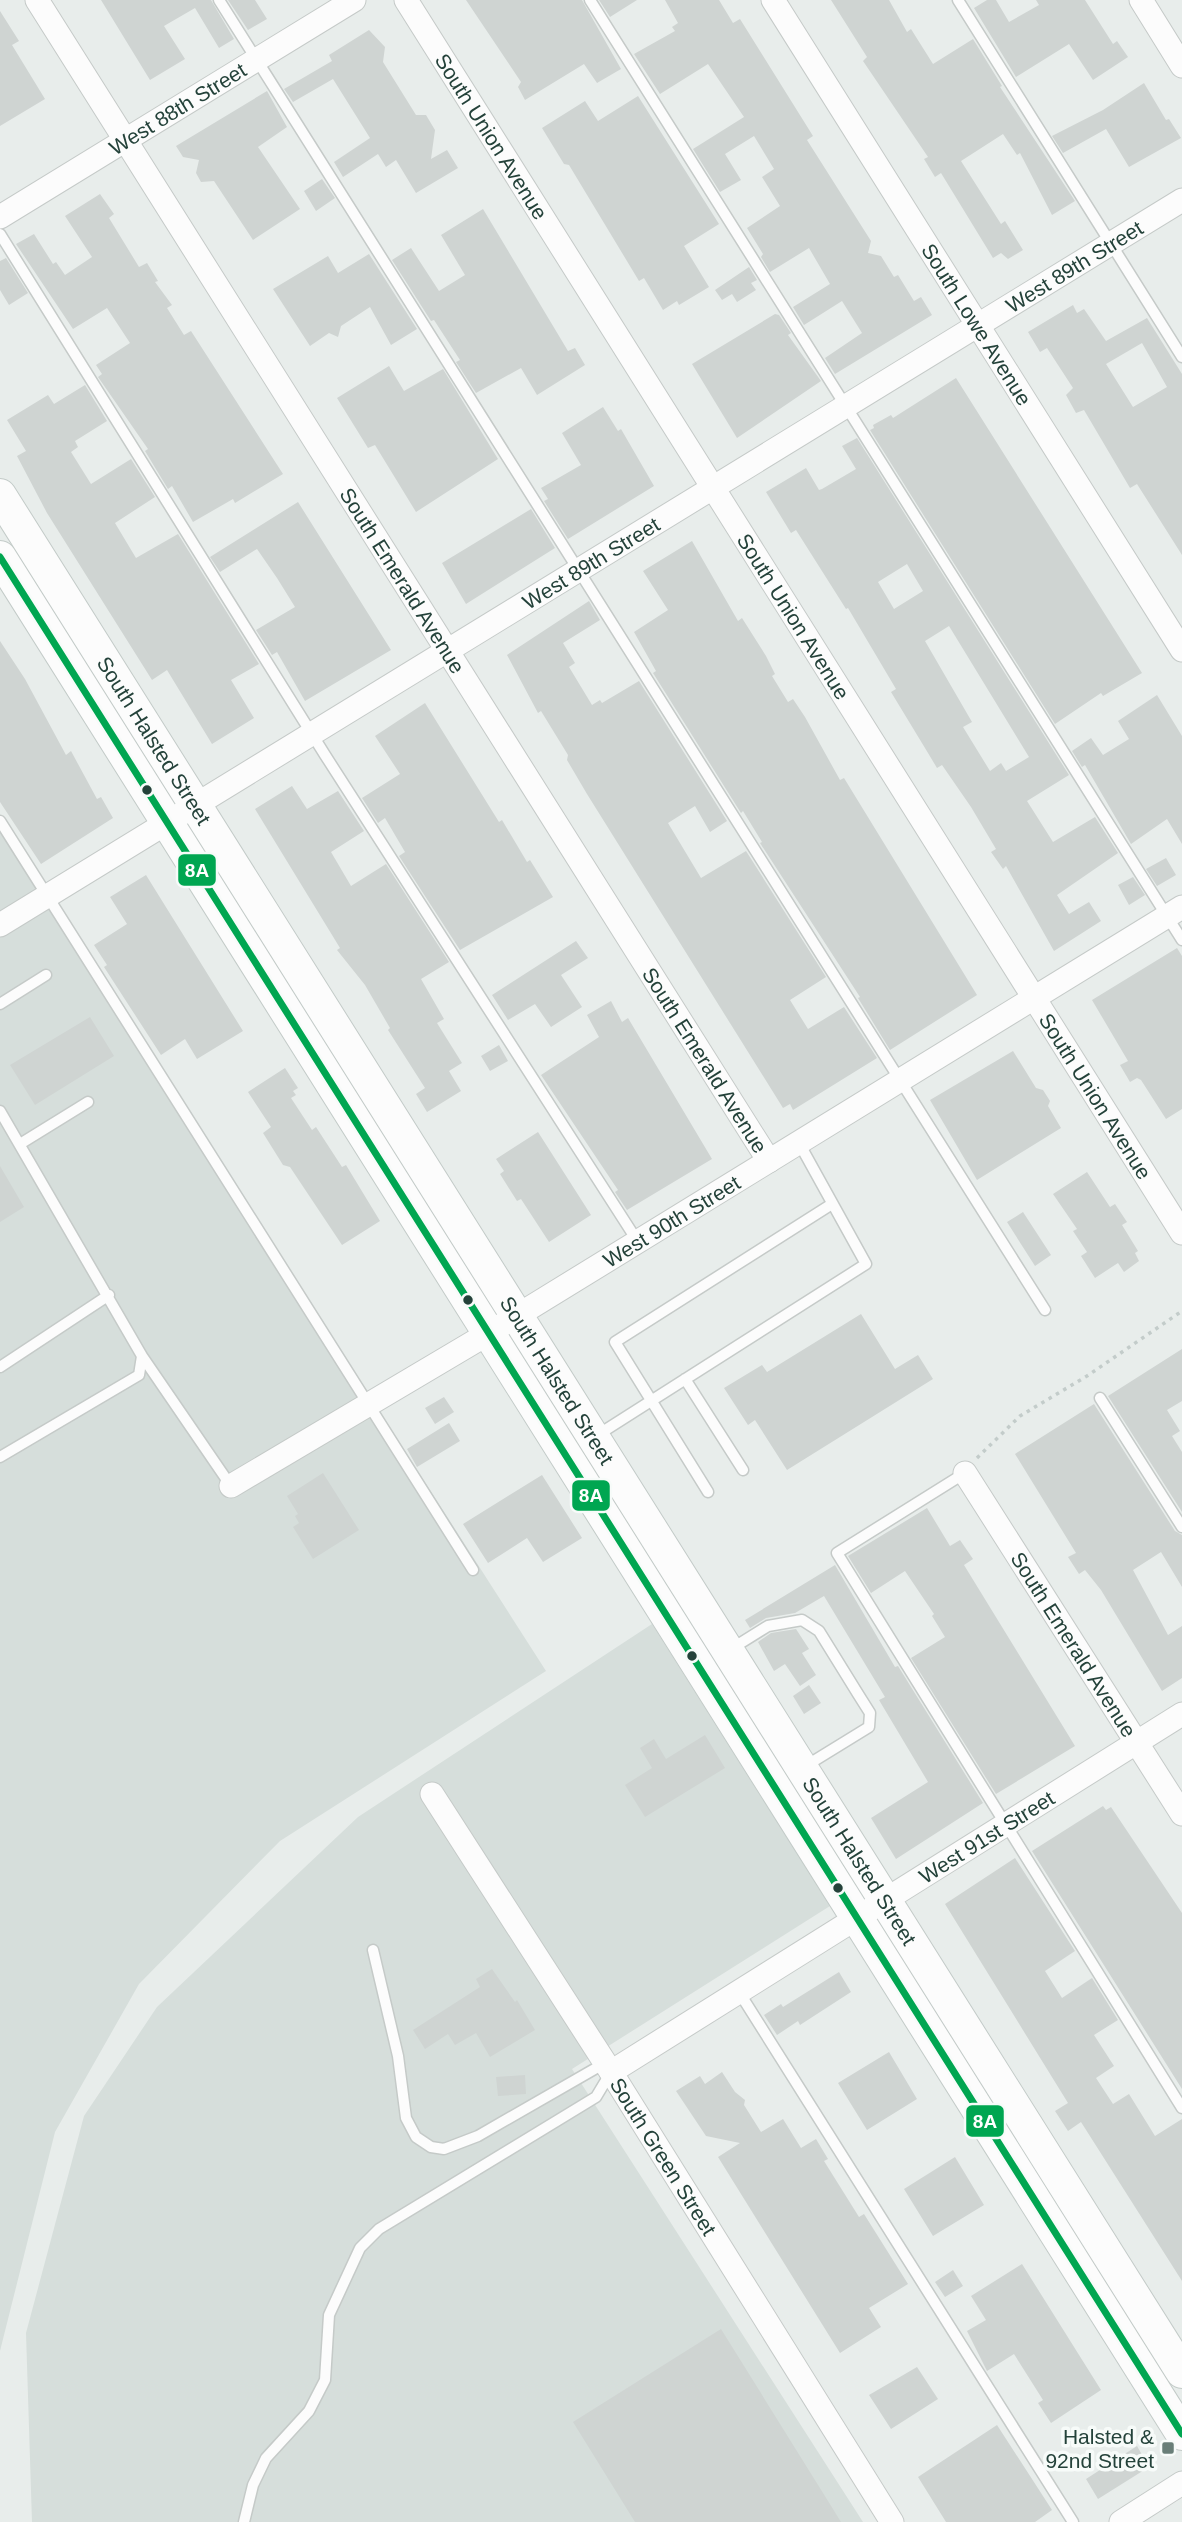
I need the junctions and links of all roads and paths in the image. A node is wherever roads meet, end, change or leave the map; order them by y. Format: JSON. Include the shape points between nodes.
{"nodes":[{"id":1,"x":37,"y":0,"type":"edge"},
{"id":2,"x":219,"y":0,"type":"edge"},
{"id":3,"x":354,"y":0,"type":"edge"},
{"id":4,"x":406,"y":0,"type":"edge"},
{"id":5,"x":590,"y":0,"type":"edge"},
{"id":6,"x":773,"y":0,"type":"edge"},
{"id":7,"x":958,"y":0,"type":"edge"},
{"id":8,"x":1141,"y":0,"type":"edge"},
{"id":9,"x":256,"y":60,"type":"junction"},
{"id":10,"x":1182,"y":66,"type":"edge"},
{"id":11,"x":125,"y":140,"type":"junction"},
{"id":12,"x":1182,"y":200,"type":"edge"},
{"id":13,"x":0,"y":216,"type":"edge"},
{"id":14,"x":0,"y":234,"type":"edge"},
{"id":15,"x":1111,"y":244,"type":"junction"},
{"id":16,"x":978,"y":326,"type":"junction"},
{"id":17,"x":1182,"y":357,"type":"edge"},
{"id":18,"x":845,"y":407,"type":"junction"},
{"id":19,"x":713,"y":488,"type":"junction"},
{"id":20,"x":0,"y":495,"type":"edge"},
{"id":21,"x":0,"y":557,"type":"edge"},
{"id":22,"x":580,"y":570,"type":"junction"},
{"id":23,"x":1182,"y":650,"type":"edge"},
{"id":24,"x":447,"y":651,"type":"junction"},
{"id":25,"x":312,"y":734,"type":"junction"},
{"id":26,"x":195,"y":805,"type":"junction"},
{"id":27,"x":0,"y":821,"type":"edge"},
{"id":28,"x":168,"y":822,"type":"junction"},
{"id":29,"x":47,"y":896,"type":"junction"},
{"id":30,"x":1175,"y":912,"type":"edge"},
{"id":31,"x":0,"y":925,"type":"edge"},
{"id":32,"x":1182,"y":940,"type":"edge"},
{"id":33,"x":46,"y":975,"type":"dead end"},
{"id":34,"x":1034,"y":999,"type":"junction"},
{"id":35,"x":0,"y":1003,"type":"edge"},
{"id":36,"x":900,"y":1081,"type":"junction"},
{"id":37,"x":88,"y":1102,"type":"dead end"},
{"id":38,"x":0,"y":1111,"type":"edge"},
{"id":39,"x":799,"y":1143,"type":"junction"},
{"id":40,"x":20,"y":1144,"type":"junction"},
{"id":41,"x":769,"y":1161,"type":"junction"},
{"id":42,"x":832,"y":1204,"type":"junction"},
{"id":43,"x":1182,"y":1233,"type":"edge"},
{"id":44,"x":638,"y":1242,"type":"junction"},
{"id":45,"x":109,"y":1295,"type":"junction"},
{"id":46,"x":1045,"y":1310,"type":"dead end"},
{"id":47,"x":1182,"y":1311,"type":"edge"},
{"id":48,"x":517,"y":1316,"type":"junction"},
{"id":49,"x":489,"y":1333,"type":"junction"},
{"id":50,"x":142,"y":1356,"type":"junction"},
{"id":51,"x":0,"y":1367,"type":"edge"},
{"id":52,"x":685,"y":1379,"type":"junction"},
{"id":53,"x":1100,"y":1398,"type":"dead end"},
{"id":54,"x":652,"y":1400,"type":"junction"},
{"id":55,"x":368,"y":1406,"type":"junction"},
{"id":56,"x":594,"y":1437,"type":"junction"},
{"id":57,"x":0,"y":1457,"type":"edge"},
{"id":58,"x":743,"y":1470,"type":"dead end"},
{"id":59,"x":965,"y":1473,"type":"junction"},
{"id":60,"x":231,"y":1486,"type":"joint"},
{"id":61,"x":708,"y":1492,"type":"dead end"},
{"id":62,"x":1182,"y":1527,"type":"edge"},
{"id":63,"x":473,"y":1570,"type":"dead end"},
{"id":64,"x":728,"y":1651,"type":"junction"},
{"id":65,"x":1182,"y":1714,"type":"edge"},
{"id":66,"x":1137,"y":1742,"type":"junction"},
{"id":67,"x":801,"y":1768,"type":"junction"},
{"id":68,"x":432,"y":1794,"type":"dead end"},
{"id":69,"x":1182,"y":1814,"type":"edge"},
{"id":70,"x":1005,"y":1825,"type":"junction"},
{"id":71,"x":885,"y":1900,"type":"junction"},
{"id":72,"x":858,"y":1917,"type":"junction"},
{"id":73,"x":373,"y":1950,"type":"dead end"},
{"id":74,"x":739,"y":1992,"type":"junction"},
{"id":75,"x":608,"y":2068,"type":"junction"},
{"id":76,"x":1182,"y":2108,"type":"edge"},
{"id":77,"x":1182,"y":2372,"type":"edge"},
{"id":78,"x":1182,"y":2434,"type":"edge"},
{"id":79,"x":1182,"y":2483,"type":"edge"},
{"id":80,"x":244,"y":2522,"type":"edge"},
{"id":81,"x":892,"y":2522,"type":"edge"},
{"id":82,"x":1073,"y":2522,"type":"edge"},
{"id":83,"x":1121,"y":2522,"type":"edge"}],
"edges":[{"from":1,"to":11,"type":"street","name":"South Emerald Avenue"},
{"from":2,"to":9,"type":"lane"},
{"from":3,"to":9,"type":"street","name":"West 88th Street"},
{"from":4,"to":19,"type":"street","name":"South Union Avenue"},
{"from":5,"to":18,"type":"lane"},
{"from":6,"to":16,"type":"street","name":"South Lowe Avenue"},
{"from":7,"to":15,"type":"lane"},
{"from":8,"to":10,"type":"street"},
{"from":9,"to":11,"type":"street","name":"West 88th Street"},
{"from":9,"to":22,"type":"lane"},
{"from":11,"to":13,"type":"street","name":"West 88th Street"},
{"from":11,"to":24,"type":"street","name":"South Emerald Avenue"},
{"from":12,"to":15,"type":"street","name":"West 89th Street"},
{"from":14,"to":25,"type":"lane"},
{"from":15,"to":16,"type":"street","name":"West 89th Street"},
{"from":15,"to":17,"type":"lane"},
{"from":16,"to":18,"type":"street","name":"West 89th Street"},
{"from":16,"to":23,"type":"street","name":"South Lowe Avenue"},
{"from":18,"to":19,"type":"street","name":"West 89th Street"},
{"from":18,"to":30,"type":"lane"},
{"from":19,"to":22,"type":"street","name":"West 89th Street"},
{"from":19,"to":34,"type":"street","name":"South Union Avenue"},
{"from":20,"to":26,"type":"main road","name":"South Halsted Street"},
{"from":21,"to":28,"type":"main road","name":"South Halsted Street"},
{"from":22,"to":24,"type":"street","name":"West 89th Street"},
{"from":22,"to":36,"type":"lane"},
{"from":24,"to":25,"type":"street","name":"West 89th Street"},
{"from":24,"to":41,"type":"street","name":"South Emerald Avenue"},
{"from":25,"to":26,"type":"street","name":"West 89th Street"},
{"from":25,"to":44,"type":"lane"},
{"from":26,"to":28,"type":"street","name":"West 89th Street"},
{"from":26,"to":48,"type":"main road","name":"South Halsted Street"},
{"from":27,"to":29,"type":"lane"},
{"from":28,"to":29,"type":"street","name":"West 89th Street"},
{"from":28,"to":49,"type":"main road","name":"South Halsted Street"},
{"from":29,"to":31,"type":"street","name":"West 89th Street"},
{"from":29,"to":55,"type":"lane"},
{"from":30,"to":32,"type":"lane"},
{"from":30,"to":34,"type":"street","name":"West 90th Street"},
{"from":33,"to":35,"type":"lane"},
{"from":34,"to":36,"type":"street","name":"West 90th Street"},
{"from":34,"to":43,"type":"street","name":"South Union Avenue"},
{"from":36,"to":39,"type":"street","name":"West 90th Street"},
{"from":36,"to":46,"type":"lane"},
{"from":37,"to":40,"type":"lane"},
{"from":38,"to":40,"type":"lane"},
{"from":39,"to":41,"type":"street","name":"West 90th Street"},
{"from":39,"to":42,"type":"lane"},
{"from":40,"to":45,"type":"lane"},
{"from":41,"to":44,"type":"street","name":"West 90th Street"},
{"from":42,"to":52,"type":"lane","via":[[866,1264]]},
{"from":42,"to":54,"type":"lane","via":[[615,1342]]},
{"from":44,"to":48,"type":"street","name":"West 90th Street"},
{"from":45,"to":50,"type":"lane"},
{"from":45,"to":51,"type":"lane"},
{"from":47,"to":59,"type":"path","via":[[1020,1416],[987,1445]]},
{"from":48,"to":49,"type":"street","name":"West 90th Street"},
{"from":48,"to":56,"type":"main road","name":"South Halsted Street"},
{"from":49,"to":55,"type":"street","name":"West 90th Street"},
{"from":49,"to":72,"type":"main road","name":"South Halsted Street"},
{"from":50,"to":57,"type":"lane","via":[[139,1375]]},
{"from":50,"to":60,"type":"lane"},
{"from":52,"to":54,"type":"lane"},
{"from":52,"to":58,"type":"lane"},
{"from":53,"to":62,"type":"lane"},
{"from":54,"to":56,"type":"lane"},
{"from":54,"to":61,"type":"lane"},
{"from":55,"to":60,"type":"street","name":"West 90th Street"},
{"from":55,"to":63,"type":"lane"},
{"from":56,"to":64,"type":"main road","name":"South Halsted Street"},
{"from":59,"to":66,"type":"street","name":"South Emerald Avenue"},
{"from":59,"to":70,"type":"lane","via":[[837,1553]]},
{"from":64,"to":67,"type":"main road","name":"South Halsted Street"},
{"from":64,"to":67,"type":"lane","via":[[768,1626],[790,1620],[802,1620],[819,1631],[870,1713],[869,1727]]},
{"from":65,"to":66,"type":"street","name":"West 91st Street"},
{"from":66,"to":69,"type":"street","name":"South Emerald Avenue"},
{"from":66,"to":70,"type":"street","name":"West 91st Street"},
{"from":67,"to":71,"type":"main road","name":"South Halsted Street"},
{"from":68,"to":75,"type":"street","name":"South Green Street"},
{"from":70,"to":71,"type":"street","name":"West 91st Street"},
{"from":70,"to":76,"type":"lane"},
{"from":71,"to":72,"type":"street","name":"West 91st Street"},
{"from":71,"to":77,"type":"main road","name":"South Halsted Street"},
{"from":72,"to":74,"type":"street","name":"West 91st Street"},
{"from":72,"to":78,"type":"main road","name":"South Halsted Street"},
{"from":73,"to":75,"type":"lane","via":[[398,2056],[406,2118],[416,2137],[430,2147],[444,2149],[478,2136]]},
{"from":74,"to":75,"type":"street","name":"West 91st Street"},
{"from":74,"to":82,"type":"lane"},
{"from":75,"to":80,"type":"lane","via":[[596,2097],[379,2229],[360,2248],[329,2315],[325,2380],[309,2411],[266,2458],[253,2485]]},
{"from":75,"to":81,"type":"street","name":"South Green Street"},
{"from":79,"to":83,"type":"street"}]}
